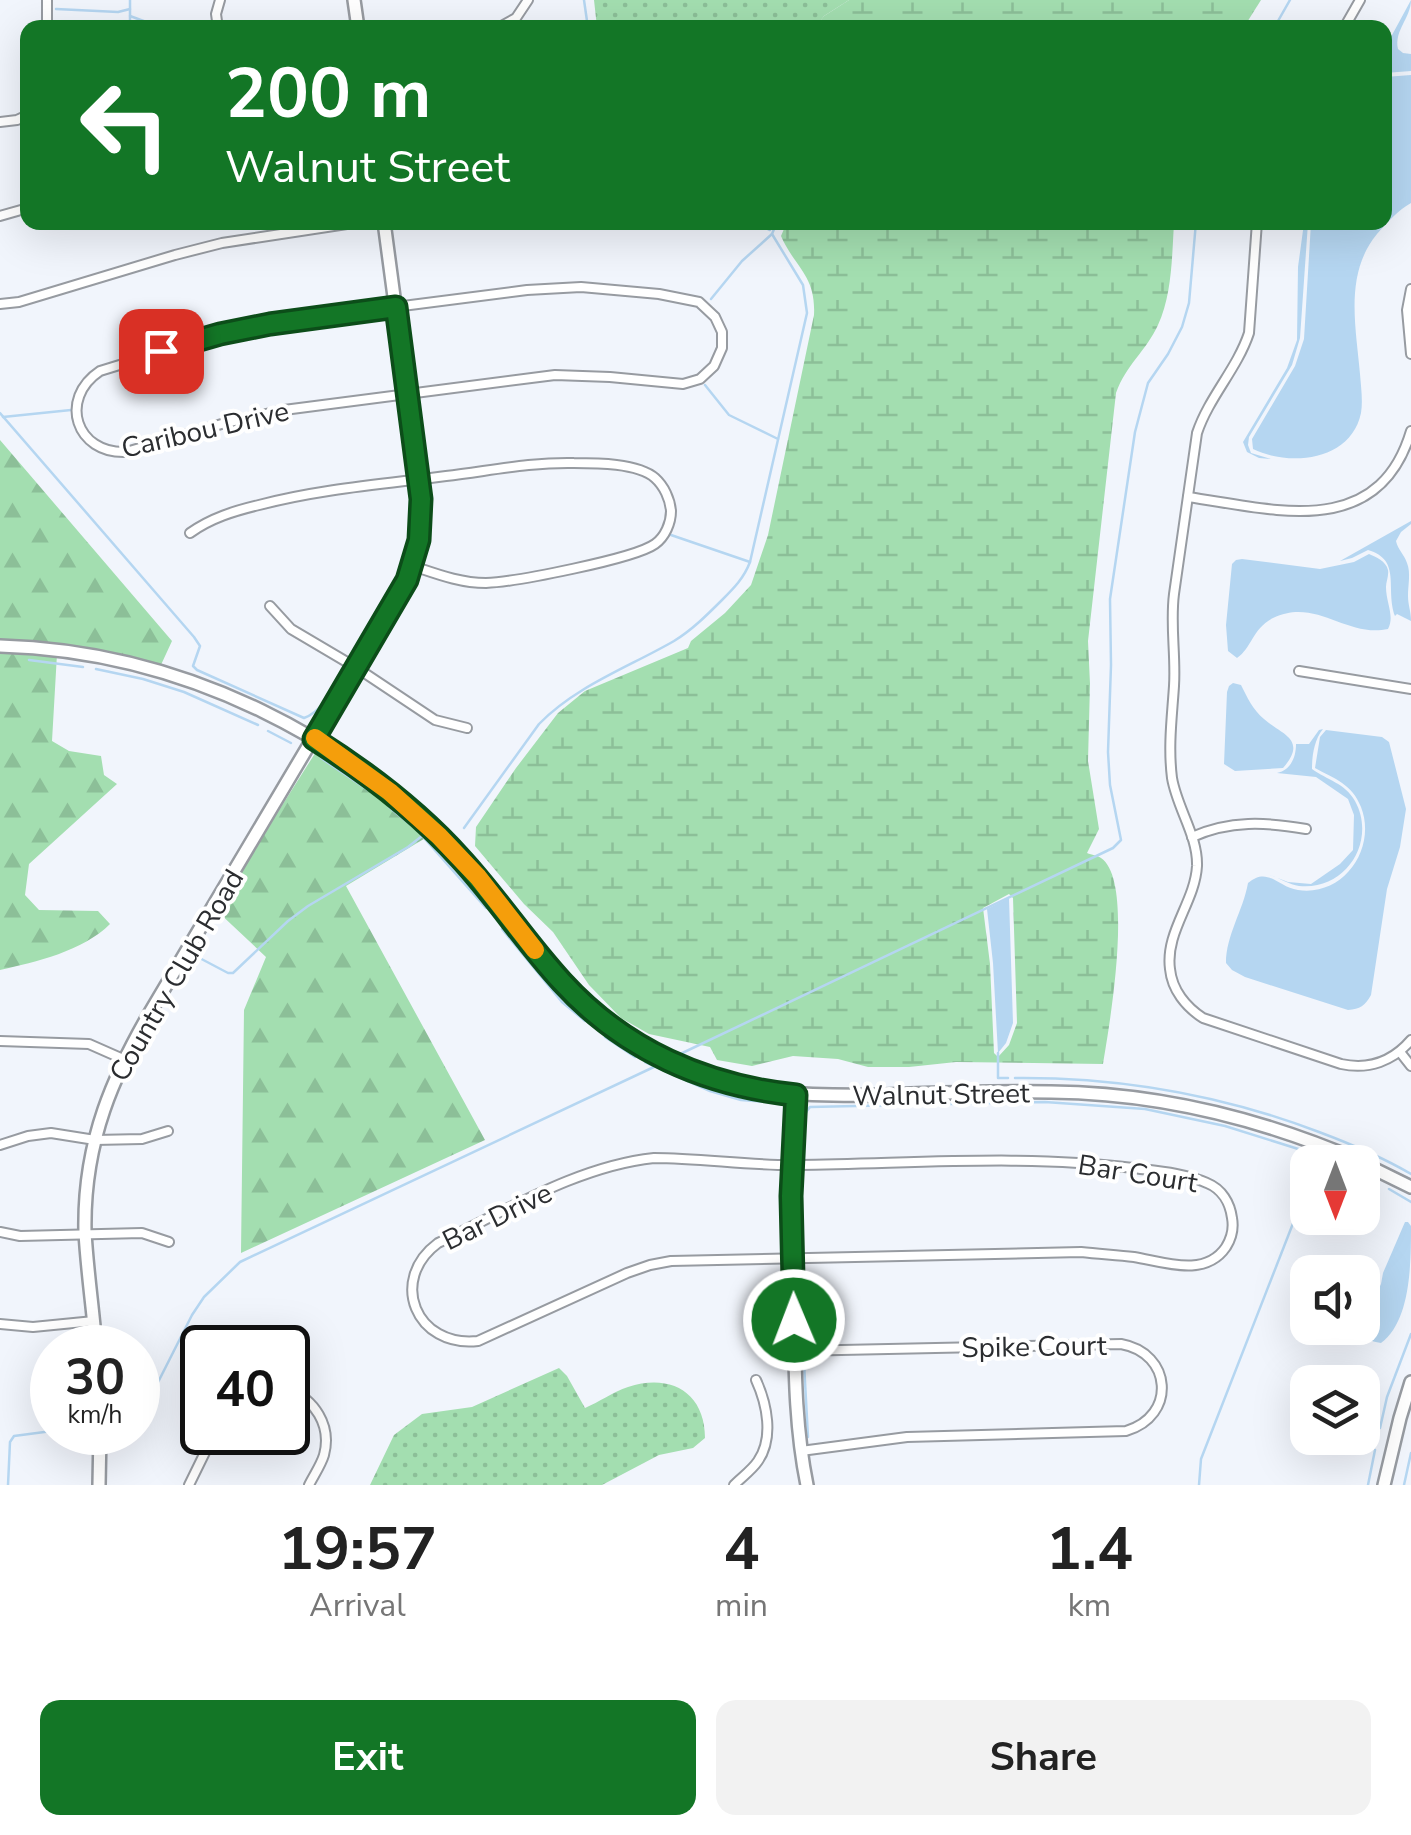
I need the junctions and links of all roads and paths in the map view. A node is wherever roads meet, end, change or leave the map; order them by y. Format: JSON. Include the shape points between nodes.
{"nodes":[{"id":1,"x":528,"y":0,"type":"edge"},
{"id":2,"x":512,"y":20,"type":"edge"},
{"id":3,"x":307,"y":230,"type":"edge"},
{"id":4,"x":385,"y":230,"type":"edge"},
{"id":5,"x":1257,"y":230,"type":"edge"},
{"id":6,"x":1411,"y":289,"type":"edge"},
{"id":7,"x":0,"y":304,"type":"edge"},
{"id":8,"x":396,"y":307,"type":"junction"},
{"id":9,"x":1411,"y":354,"type":"edge"},
{"id":10,"x":407,"y":393,"type":"junction"},
{"id":11,"x":1411,"y":431,"type":"edge"},
{"id":12,"x":419,"y":480,"type":"junction"},
{"id":13,"x":1188,"y":497,"type":"junction"},
{"id":14,"x":190,"y":533,"type":"dead end"},
{"id":15,"x":412,"y":566,"type":"junction"},
{"id":16,"x":270,"y":606,"type":"dead end"},
{"id":17,"x":0,"y":646,"type":"edge"},
{"id":18,"x":357,"y":668,"type":"junction"},
{"id":19,"x":1299,"y":671,"type":"dead end"},
{"id":20,"x":1411,"y":690,"type":"edge"},
{"id":21,"x":467,"y":728,"type":"dead end"},
{"id":22,"x":314,"y":739,"type":"junction"},
{"id":23,"x":1306,"y":829,"type":"dead end"},
{"id":24,"x":1192,"y":837,"type":"junction"},
{"id":25,"x":1411,"y":1040,"type":"edge"},
{"id":26,"x":0,"y":1041,"type":"edge"},
{"id":27,"x":1400,"y":1052,"type":"junction"},
{"id":28,"x":123,"y":1059,"type":"junction"},
{"id":29,"x":1411,"y":1066,"type":"edge"},
{"id":30,"x":796,"y":1095,"type":"junction"},
{"id":31,"x":168,"y":1130,"type":"dead end"},
{"id":32,"x":95,"y":1140,"type":"junction"},
{"id":33,"x":0,"y":1144,"type":"edge"},
{"id":34,"x":1320,"y":1145,"type":"edge"},
{"id":35,"x":792,"y":1166,"type":"junction"},
{"id":36,"x":1380,"y":1172,"type":"edge"},
{"id":37,"x":1411,"y":1187,"type":"edge"},
{"id":38,"x":0,"y":1232,"type":"edge"},
{"id":39,"x":86,"y":1234,"type":"junction"},
{"id":40,"x":168,"y":1242,"type":"dead end"},
{"id":41,"x":793,"y":1259,"type":"junction"},
{"id":42,"x":94,"y":1321,"type":"junction"},
{"id":43,"x":0,"y":1324,"type":"edge"},
{"id":44,"x":94,"y":1325,"type":"edge"},
{"id":45,"x":794,"y":1351,"type":"junction"},
{"id":46,"x":756,"y":1380,"type":"dead end"},
{"id":47,"x":1411,"y":1382,"type":"edge"},
{"id":48,"x":310,"y":1403,"type":"edge"},
{"id":49,"x":801,"y":1451,"type":"junction"},
{"id":50,"x":100,"y":1455,"type":"edge"},
{"id":51,"x":204,"y":1455,"type":"edge"},
{"id":52,"x":99,"y":1485,"type":"edge"},
{"id":53,"x":189,"y":1485,"type":"edge"},
{"id":54,"x":309,"y":1485,"type":"edge"},
{"id":55,"x":734,"y":1485,"type":"edge"},
{"id":56,"x":807,"y":1485,"type":"edge"},
{"id":57,"x":1384,"y":1485,"type":"edge"}],
"edges":[{"from":1,"to":2,"type":"street"},
{"from":3,"to":7,"type":"street","via":[[222,243]]},
{"from":4,"to":8,"type":"street","name":"Country Club Road"},
{"from":5,"to":13,"type":"street","via":[[1249,333],[1200,426]]},
{"from":6,"to":9,"type":"street"},
{"from":8,"to":10,"type":"street","name":"Country Club Road"},
{"from":8,"to":10,"type":"street","name":"Caribou Drive","via":[[526,290],[612,289],[694,300],[712,312],[722,332],[714,366],[691,382],[555,375]]},
{"from":8,"to":10,"type":"street","name":"Caribou Drive","via":[[220,334],[131,360],[88,380],[77,413],[91,442],[121,453],[254,416]]},
{"from":10,"to":12,"type":"street","name":"Country Club Road"},
{"from":11,"to":13,"type":"street","via":[[1380,484],[1332,509],[1295,512]]},
{"from":12,"to":14,"type":"street","via":[[263,504]]},
{"from":12,"to":15,"type":"street","name":"Country Club Road","via":[[422,519]]},
{"from":12,"to":15,"type":"street","via":[[548,464],[636,468],[655,478],[671,512],[658,541],[629,556],[494,582],[455,580]]},
{"from":13,"to":24,"type":"street","via":[[1171,620],[1170,758]]},
{"from":15,"to":18,"type":"street","name":"Country Club Road"},
{"from":16,"to":18,"type":"street","via":[[290,629]]},
{"from":17,"to":22,"type":"street","name":"Walnut Street","via":[[70,652],[165,673]]},
{"from":18,"to":21,"type":"street","via":[[436,720]]},
{"from":18,"to":22,"type":"street","name":"Country Club Road"},
{"from":19,"to":20,"type":"street"},
{"from":22,"to":28,"type":"street","name":"Country Club Road"},
{"from":22,"to":30,"type":"street","name":"Walnut Street","via":[[439,836],[560,980],[606,1023],[692,1072]]},
{"from":23,"to":24,"type":"street","via":[[1258,822]]},
{"from":24,"to":27,"type":"street","via":[[1195,880],[1169,956],[1172,979],[1190,1009],[1218,1025],[1350,1066]]},
{"from":25,"to":27,"type":"street"},
{"from":26,"to":28,"type":"street","via":[[74,1042]]},
{"from":27,"to":29,"type":"street"},
{"from":28,"to":32,"type":"street","name":"Country Club Road"},
{"from":30,"to":34,"type":"street","name":"Walnut Street","via":[[1118,1095],[1232,1116]]},
{"from":30,"to":35,"type":"street"},
{"from":31,"to":32,"type":"street","via":[[142,1139]]},
{"from":32,"to":33,"type":"street","via":[[50,1133]]},
{"from":32,"to":39,"type":"street","name":"Country Club Road"},
{"from":35,"to":41,"type":"street"},
{"from":35,"to":41,"type":"street","name":"Bar Drive","via":[[654,1158],[599,1168],[438,1243],[420,1262],[413,1294],[432,1330],[472,1342],[650,1264]]},
{"from":35,"to":41,"type":"street","name":"Bar Court","via":[[1040,1161],[1132,1168],[1214,1186],[1233,1224],[1218,1256],[1190,1266],[1081,1252]]},
{"from":36,"to":37,"type":"street","name":"Walnut Street"},
{"from":38,"to":39,"type":"street"},
{"from":39,"to":40,"type":"street","via":[[142,1234]]},
{"from":39,"to":42,"type":"street","name":"Country Club Road"},
{"from":41,"to":45,"type":"street"},
{"from":42,"to":43,"type":"street"},
{"from":42,"to":44,"type":"street","name":"Country Club Road"},
{"from":45,"to":49,"type":"street"},
{"from":45,"to":49,"type":"street","name":"Spike Court","via":[[1121,1344],[1146,1354],[1162,1383],[1154,1414],[1126,1431],[907,1436]]},
{"from":46,"to":55,"type":"street","via":[[766,1406],[765,1449]]},
{"from":47,"to":57,"type":"street"},
{"from":48,"to":54,"type":"street","via":[[325,1430],[324,1453]]},
{"from":49,"to":56,"type":"street"},
{"from":50,"to":52,"type":"street"},
{"from":51,"to":53,"type":"street"}]}
